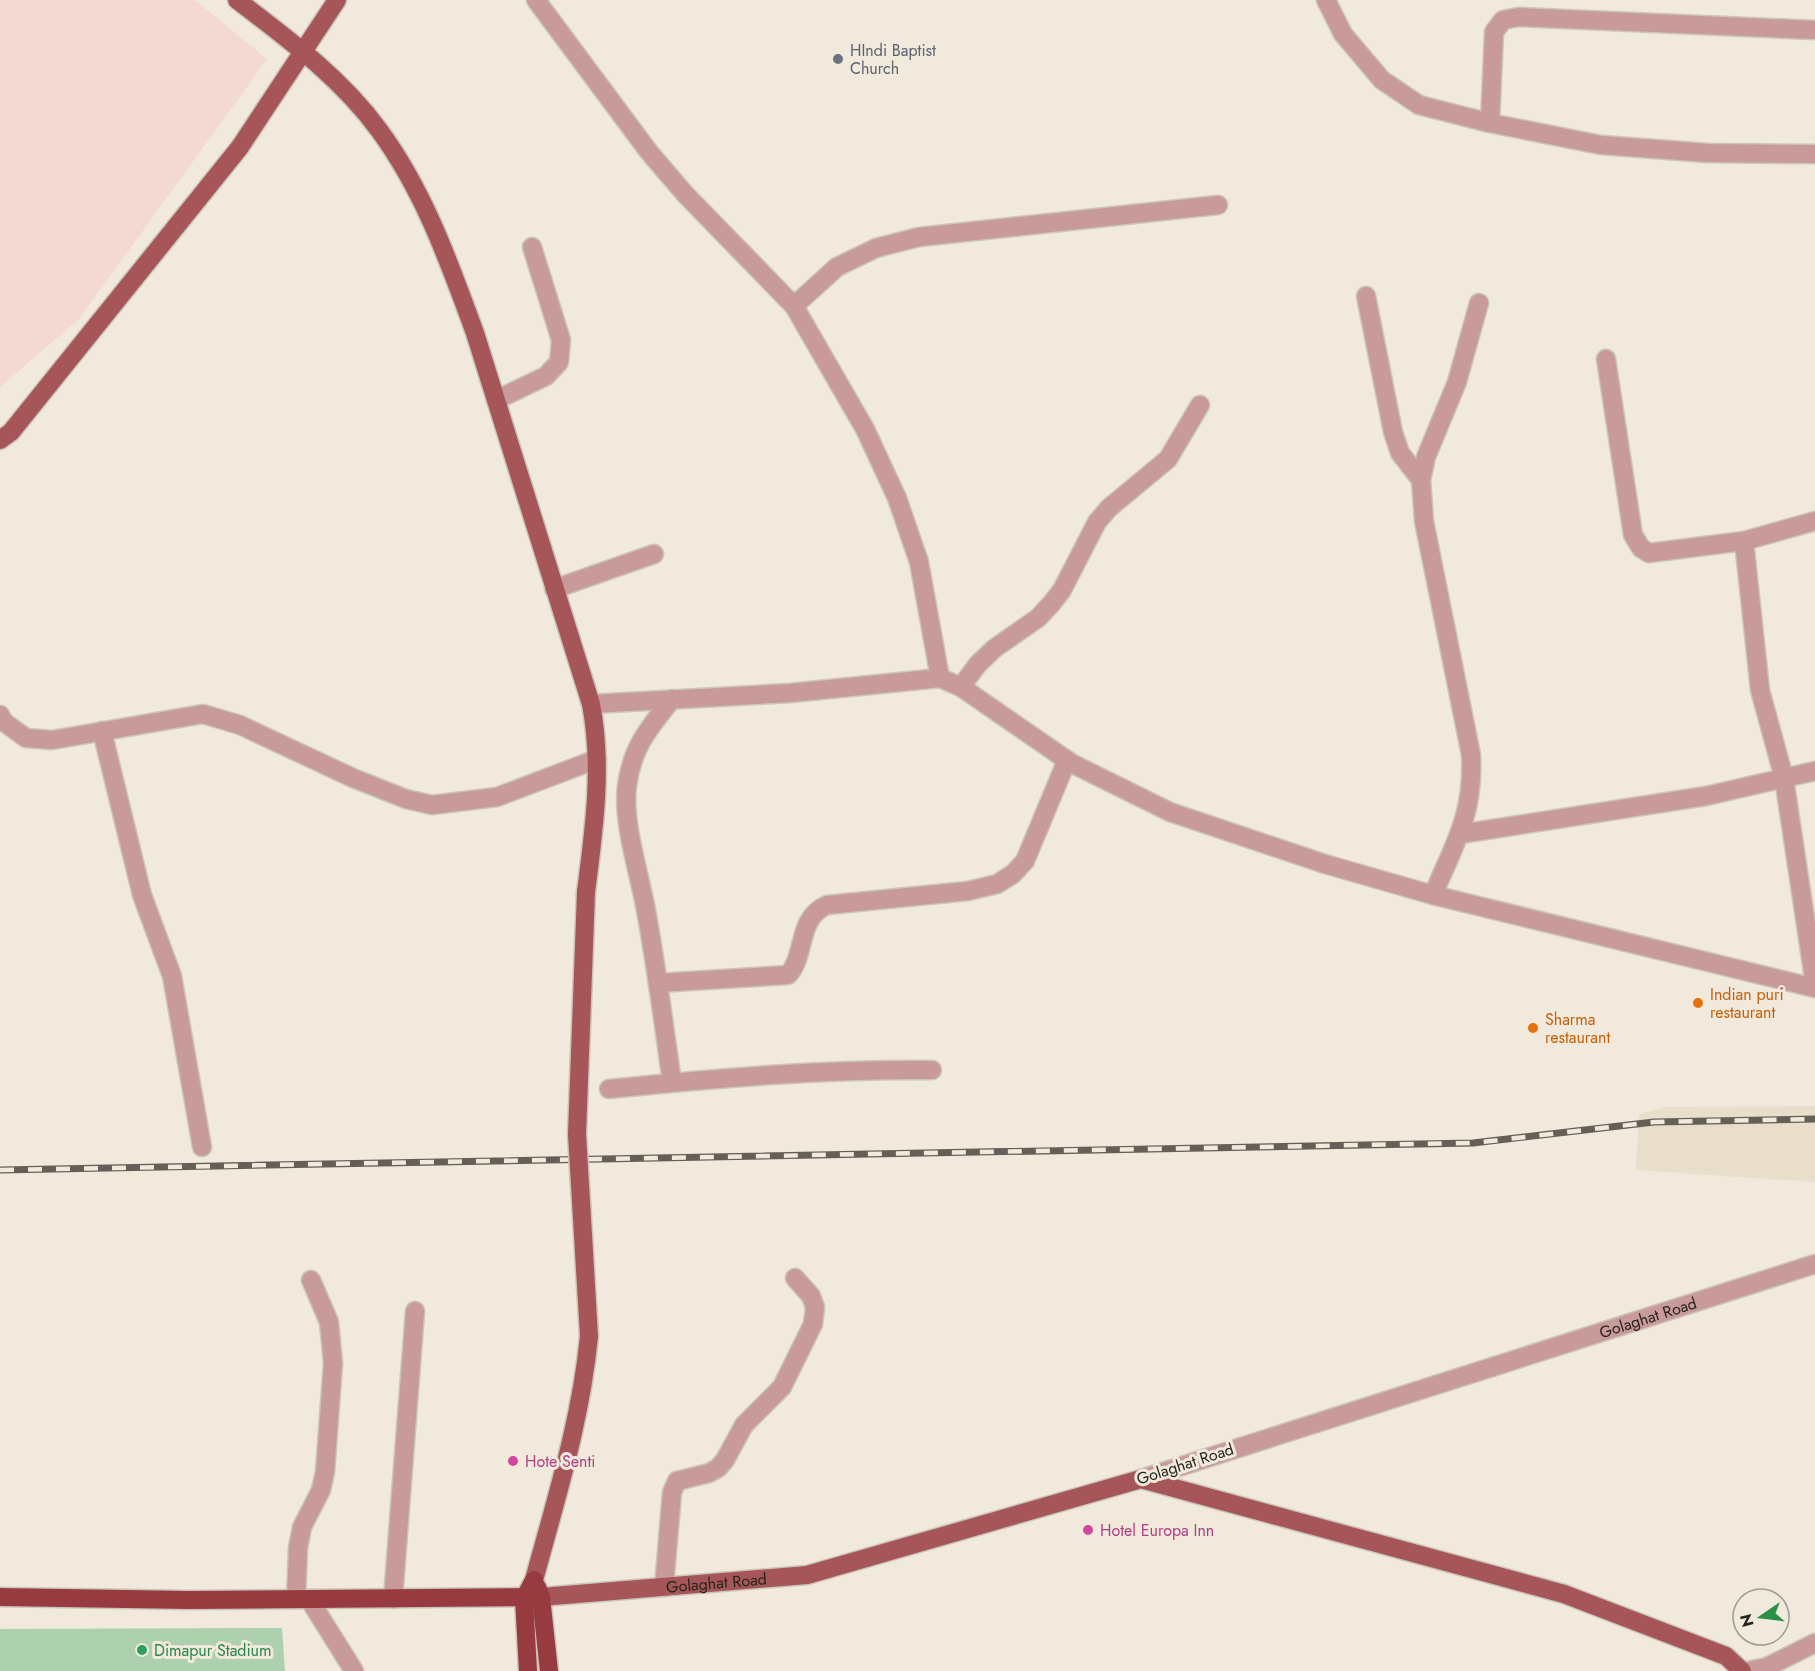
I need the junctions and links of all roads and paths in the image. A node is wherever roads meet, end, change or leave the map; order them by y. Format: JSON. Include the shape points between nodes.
{"nodes":[{"id":1,"x":237,"y":0,"type":"edge"},
{"id":2,"x":337,"y":0,"type":"edge"},
{"id":3,"x":536,"y":0,"type":"edge"},
{"id":4,"x":1326,"y":0,"type":"edge"},
{"id":5,"x":1815,"y":30,"type":"edge"},
{"id":6,"x":305,"y":52,"type":"junction"},
{"id":7,"x":1490,"y":123,"type":"junction"},
{"id":8,"x":1815,"y":154,"type":"edge"},
{"id":9,"x":1218,"y":205,"type":"dead end"},
{"id":10,"x":532,"y":247,"type":"dead end"},
{"id":11,"x":1366,"y":296,"type":"dead end"},
{"id":12,"x":1479,"y":303,"type":"dead end"},
{"id":13,"x":794,"y":306,"type":"junction"},
{"id":14,"x":1606,"y":359,"type":"dead end"},
{"id":15,"x":496,"y":400,"type":"junction"},
{"id":16,"x":1200,"y":405,"type":"dead end"},
{"id":17,"x":0,"y":440,"type":"edge"},
{"id":18,"x":1420,"y":480,"type":"junction"},
{"id":19,"x":1815,"y":521,"type":"edge"},
{"id":20,"x":1744,"y":541,"type":"junction"},
{"id":21,"x":654,"y":554,"type":"dead end"},
{"id":22,"x":554,"y":589,"type":"junction"},
{"id":23,"x":940,"y":678,"type":"junction"},
{"id":24,"x":961,"y":687,"type":"junction"},
{"id":25,"x":672,"y":699,"type":"junction"},
{"id":26,"x":591,"y":704,"type":"junction"},
{"id":27,"x":0,"y":716,"type":"edge"},
{"id":28,"x":102,"y":731,"type":"junction"},
{"id":29,"x":597,"y":759,"type":"junction"},
{"id":30,"x":1067,"y":760,"type":"junction"},
{"id":31,"x":1815,"y":771,"type":"edge"},
{"id":32,"x":1784,"y":778,"type":"junction"},
{"id":33,"x":1460,"y":834,"type":"junction"},
{"id":34,"x":1432,"y":895,"type":"junction"},
{"id":35,"x":658,"y":983,"type":"junction"},
{"id":36,"x":1815,"y":987,"type":"edge"},
{"id":37,"x":932,"y":1070,"type":"dead end"},
{"id":38,"x":672,"y":1082,"type":"junction"},
{"id":39,"x":609,"y":1089,"type":"dead end"},
{"id":40,"x":202,"y":1147,"type":"dead end"},
{"id":41,"x":1815,"y":1264,"type":"edge"},
{"id":42,"x":795,"y":1278,"type":"dead end"},
{"id":43,"x":311,"y":1280,"type":"dead end"},
{"id":44,"x":415,"y":1311,"type":"dead end"},
{"id":45,"x":1141,"y":1479,"type":"junction"},
{"id":46,"x":534,"y":1580,"type":"joint"},
{"id":47,"x":664,"y":1587,"type":"junction"},
{"id":48,"x":0,"y":1597,"type":"edge"},
{"id":49,"x":532,"y":1598,"type":"junction"},
{"id":50,"x":303,"y":1599,"type":"junction"},
{"id":51,"x":393,"y":1599,"type":"junction"},
{"id":52,"x":1815,"y":1643,"type":"edge"},
{"id":53,"x":354,"y":1671,"type":"edge"},
{"id":54,"x":528,"y":1671,"type":"edge"},
{"id":55,"x":549,"y":1671,"type":"edge"},
{"id":56,"x":1742,"y":1671,"type":"edge"},
{"id":57,"x":1748,"y":1671,"type":"edge"}],
"edges":[{"from":1,"to":6,"type":"main road"},
{"from":2,"to":6,"type":"main road"},
{"from":3,"to":13,"type":"street","via":[[649,152]]},
{"from":4,"to":7,"type":"street","via":[[1343,34],[1382,80],[1419,105]]},
{"from":5,"to":7,"type":"street","via":[[1520,17],[1503,20],[1494,32]]},
{"from":6,"to":15,"type":"main road","via":[[378,128],[407,171],[455,277]]},
{"from":6,"to":17,"type":"main road","via":[[240,147],[11,432]]},
{"from":7,"to":8,"type":"street","via":[[1601,145],[1708,153]]},
{"from":9,"to":13,"type":"street","via":[[919,237],[876,248],[837,267]]},
{"from":10,"to":15,"type":"street","via":[[561,340],[559,362],[546,376]]},
{"from":11,"to":18,"type":"street","via":[[1393,432],[1400,453]]},
{"from":12,"to":18,"type":"street","via":[[1458,382]]},
{"from":13,"to":23,"type":"street","via":[[865,429],[897,498],[919,562]]},
{"from":14,"to":20,"type":"street","via":[[1633,535],[1641,548],[1649,553]]},
{"from":15,"to":22,"type":"main road"},
{"from":16,"to":24,"type":"street","via":[[1168,459],[1097,522],[1052,603],[1038,618],[995,648]]},
{"from":18,"to":33,"type":"street","via":[[1424,521],[1471,755],[1472,786]]},
{"from":19,"to":20,"type":"street"},
{"from":20,"to":32,"type":"street","via":[[1760,690]]},
{"from":21,"to":22,"type":"street"},
{"from":22,"to":26,"type":"main road"},
{"from":23,"to":24,"type":"street"},
{"from":23,"to":25,"type":"street","via":[[790,693]]},
{"from":24,"to":30,"type":"street"},
{"from":25,"to":26,"type":"street"},
{"from":25,"to":35,"type":"street","via":[[642,736],[627,788],[627,813]]},
{"from":26,"to":29,"type":"main road"},
{"from":27,"to":28,"type":"street","via":[[26,738],[52,740]]},
{"from":28,"to":29,"type":"street","via":[[203,714],[240,724],[353,778],[432,805],[497,797]]},
{"from":28,"to":40,"type":"street","via":[[142,895],[172,976]]},
{"from":29,"to":46,"type":"main road","bridge":true,"via":[[586,892],[577,1134],[589,1336],[585,1382],[573,1439]]},
{"from":30,"to":34,"type":"street","via":[[1170,812]]},
{"from":30,"to":35,"type":"street","via":[[1025,861],[997,884],[959,892],[826,905],[806,922],[794,969],[780,978]]},
{"from":31,"to":32,"type":"street"},
{"from":32,"to":33,"type":"street","via":[[1706,796]]},
{"from":32,"to":36,"type":"street"},
{"from":33,"to":34,"type":"street"},
{"from":34,"to":36,"type":"street"},
{"from":35,"to":38,"type":"street"},
{"from":37,"to":38,"type":"street","via":[[847,1070]]},
{"from":38,"to":39,"type":"street"},
{"from":41,"to":45,"type":"street","name":"Golaghat Road"},
{"from":42,"to":47,"type":"street","via":[[811,1296],[815,1307],[813,1324],[782,1387],[744,1425],[725,1461],[709,1473],[677,1481],[672,1492]]},
{"from":43,"to":50,"type":"street","via":[[329,1322],[333,1363],[325,1472],[321,1490],[302,1527],[298,1548]]},
{"from":44,"to":51,"type":"street"},
{"from":45,"to":47,"type":"main road","name":"Golaghat Road","via":[[807,1575]]},
{"from":45,"to":56,"type":"main road","via":[[1564,1594],[1726,1656]]},
{"from":46,"to":49,"type":"highway"},
{"from":47,"to":49,"type":"main road","name":"Golaghat Road"},
{"from":48,"to":50,"type":"highway"},
{"from":49,"to":51,"type":"highway"},
{"from":49,"to":54,"type":"highway"},
{"from":49,"to":55,"type":"highway"},
{"from":50,"to":51,"type":"highway"},
{"from":50,"to":53,"type":"street"},
{"from":52,"to":57,"type":"street","via":[[1767,1667]]}]}
